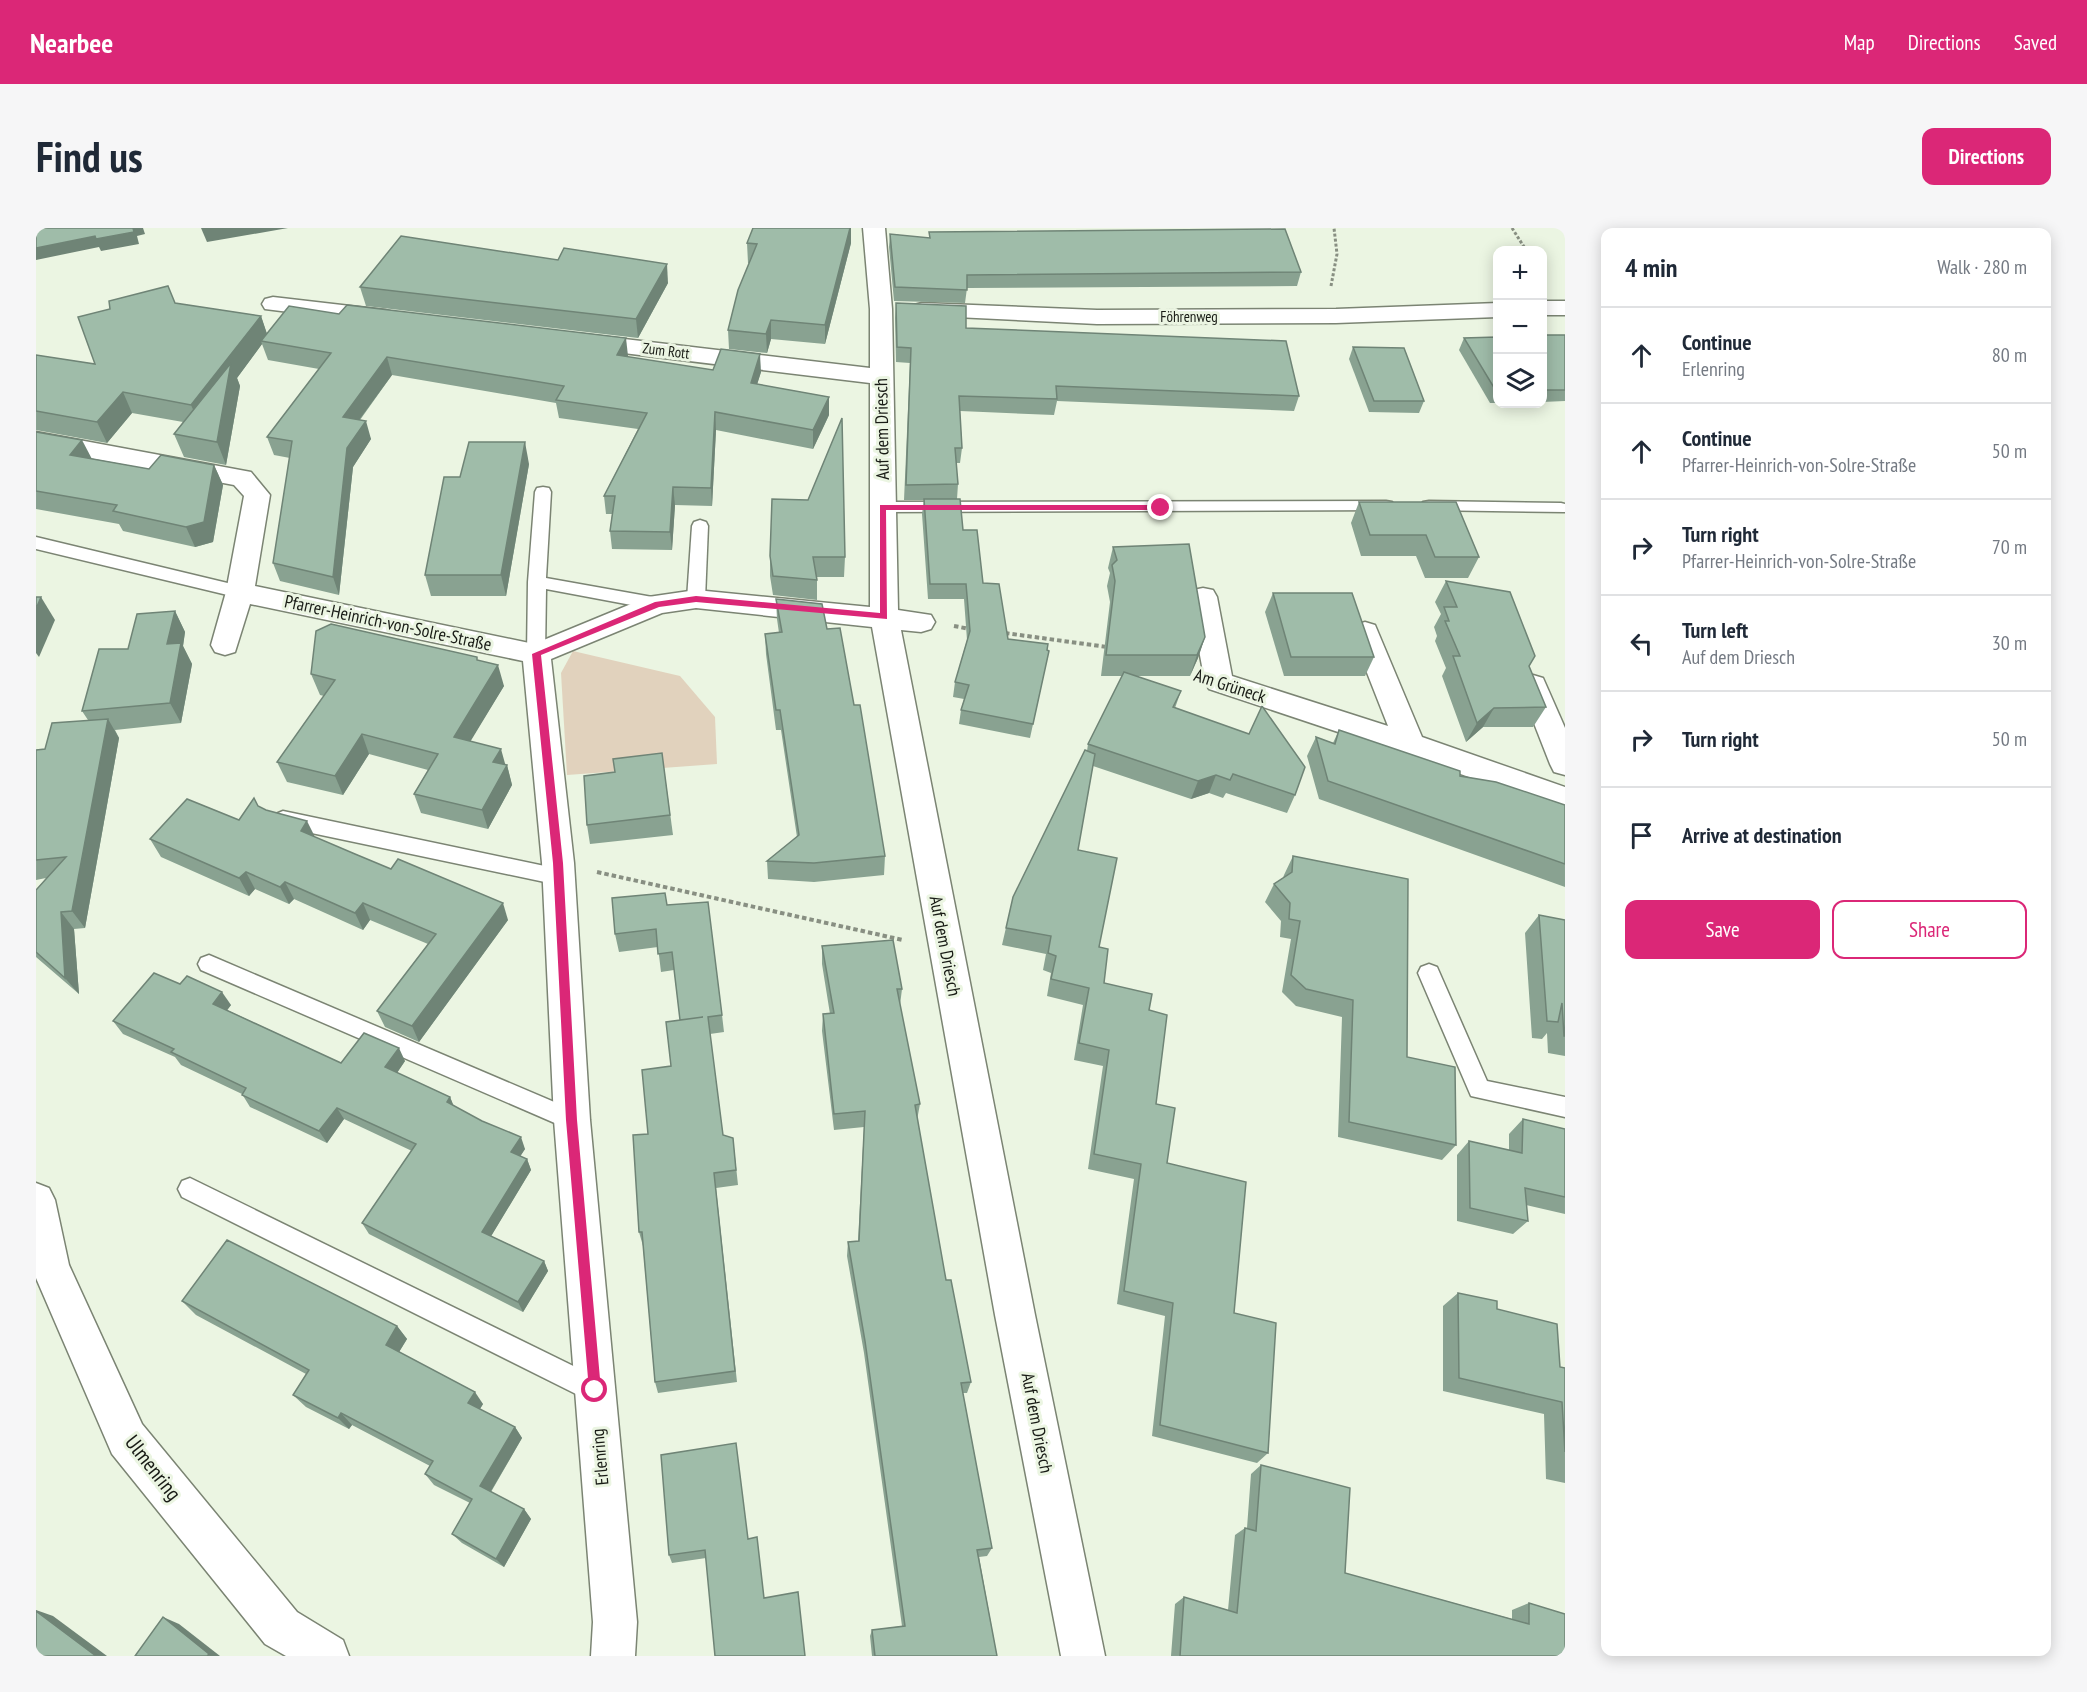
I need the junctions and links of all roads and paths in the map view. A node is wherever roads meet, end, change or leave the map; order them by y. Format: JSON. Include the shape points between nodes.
{"nodes":[{"id":1,"x":874,"y":228,"type":"edge"},
{"id":2,"x":1334,"y":228,"type":"edge"},
{"id":3,"x":1512,"y":228,"type":"edge"},
{"id":4,"x":1523,"y":246,"type":"edge"},
{"id":5,"x":273,"y":304,"type":"dead end"},
{"id":6,"x":1547,"y":308,"type":"edge"},
{"id":7,"x":1565,"y":308,"type":"edge"},
{"id":8,"x":881,"y":309,"type":"junction"},
{"id":9,"x":1493,"y":310,"type":"edge"},
{"id":10,"x":1336,"y":316,"type":"junction"},
{"id":11,"x":402,"y":319,"type":"edge"},
{"id":12,"x":566,"y":339,"type":"edge"},
{"id":13,"x":881,"y":377,"type":"junction"},
{"id":14,"x":36,"y":440,"type":"edge"},
{"id":15,"x":543,"y":492,"type":"dead end"},
{"id":16,"x":883,"y":507,"type":"junction"},
{"id":17,"x":1562,"y":508,"type":"dead end"},
{"id":18,"x":700,"y":526,"type":"dead end"},
{"id":19,"x":36,"y":543,"type":"edge"},
{"id":20,"x":537,"y":582,"type":"junction"},
{"id":21,"x":240,"y":592,"type":"junction"},
{"id":22,"x":1203,"y":597,"type":"dead end"},
{"id":23,"x":696,"y":599,"type":"junction"},
{"id":24,"x":658,"y":604,"type":"junction"},
{"id":25,"x":884,"y":616,"type":"junction"},
{"id":26,"x":921,"y":622,"type":"joint"},
{"id":27,"x":978,"y":630,"type":"edge"},
{"id":28,"x":1365,"y":632,"type":"edge"},
{"id":29,"x":1000,"y":633,"type":"edge"},
{"id":30,"x":225,"y":645,"type":"dead end"},
{"id":31,"x":1115,"y":648,"type":"edge"},
{"id":32,"x":536,"y":654,"type":"junction"},
{"id":33,"x":1533,"y":685,"type":"edge"},
{"id":34,"x":1410,"y":744,"type":"junction"},
{"id":35,"x":1565,"y":764,"type":"edge"},
{"id":36,"x":1565,"y":799,"type":"edge"},
{"id":37,"x":276,"y":818,"type":"edge"},
{"id":38,"x":558,"y":870,"type":"junction"},
{"id":39,"x":946,"y":949,"type":"junction"},
{"id":40,"x":209,"y":964,"type":"dead end"},
{"id":41,"x":1429,"y":974,"type":"dead end"},
{"id":42,"x":1565,"y":1107,"type":"edge"},
{"id":43,"x":572,"y":1120,"type":"junction"},
{"id":44,"x":190,"y":1189,"type":"dead end"},
{"id":45,"x":36,"y":1200,"type":"edge"},
{"id":46,"x":595,"y":1390,"type":"junction"},
{"id":47,"x":327,"y":1656,"type":"edge"},
{"id":48,"x":613,"y":1656,"type":"edge"},
{"id":49,"x":1083,"y":1656,"type":"edge"}],
"edges":[{"from":1,"to":8,"type":"street","name":"Auf dem Driesch"},
{"from":2,"to":10,"type":"path","via":[[1337,254],[1330,282]]},
{"from":3,"to":4,"type":"path"},
{"from":5,"to":11,"type":"street"},
{"from":6,"to":7,"type":"street"},
{"from":8,"to":10,"type":"street","name":"Föhrenweg","via":[[1097,317]]},
{"from":8,"to":13,"type":"street","name":"Auf dem Driesch"},
{"from":9,"to":10,"type":"street","name":"Föhrenweg"},
{"from":12,"to":13,"type":"street","name":"Zum Rott"},
{"from":13,"to":16,"type":"street","name":"Auf dem Driesch"},
{"from":14,"to":21,"type":"street","via":[[242,478],[257,495]]},
{"from":15,"to":20,"type":"lane"},
{"from":16,"to":17,"type":"lane"},
{"from":16,"to":25,"type":"street","name":"Auf dem Driesch"},
{"from":18,"to":23,"type":"lane"},
{"from":19,"to":21,"type":"lane"},
{"from":20,"to":24,"type":"lane"},
{"from":20,"to":32,"type":"lane"},
{"from":21,"to":30,"type":"street"},
{"from":21,"to":32,"type":"street","name":"Pfarrer-Heinrich-von-Solre-Straße"},
{"from":22,"to":34,"type":"street","name":"Am Grüneck","via":[[1219,682]]},
{"from":23,"to":24,"type":"street"},
{"from":23,"to":25,"type":"street"},
{"from":24,"to":32,"type":"street"},
{"from":25,"to":26,"type":"street"},
{"from":25,"to":39,"type":"street","name":"Auf dem Driesch"},
{"from":26,"to":27,"type":"path"},
{"from":28,"to":34,"type":"street"},
{"from":29,"to":31,"type":"path"},
{"from":32,"to":38,"type":"street"},
{"from":33,"to":35,"type":"street"},
{"from":34,"to":36,"type":"street","name":"Am Grüneck"},
{"from":37,"to":38,"type":"lane"},
{"from":38,"to":39,"type":"path"},
{"from":38,"to":43,"type":"street","name":"Erlenring"},
{"from":39,"to":49,"type":"street","name":"Auf dem Driesch"},
{"from":40,"to":43,"type":"lane"},
{"from":41,"to":42,"type":"lane","via":[[1479,1089]]},
{"from":43,"to":46,"type":"street","name":"Erlenring"},
{"from":44,"to":46,"type":"lane"},
{"from":45,"to":47,"type":"street","name":"Ulmenring","via":[[50,1266],[128,1439],[281,1628]]},
{"from":46,"to":48,"type":"street","name":"Erlenring","via":[[615,1622]]}]}
